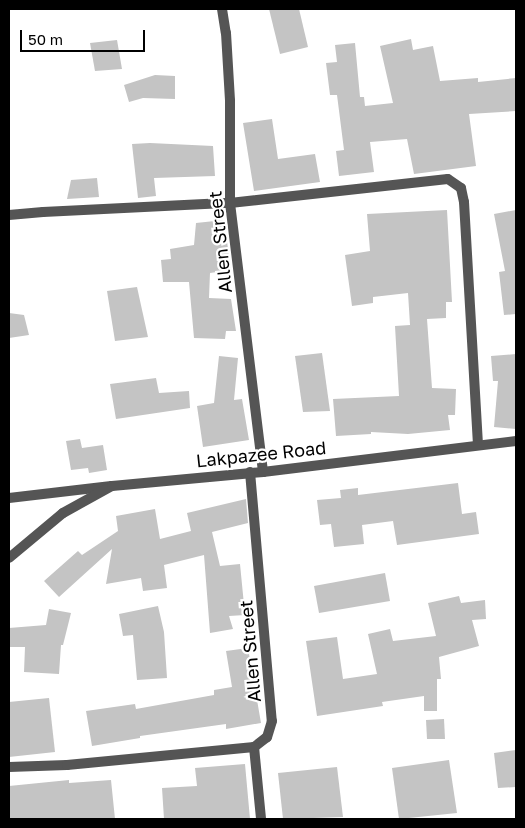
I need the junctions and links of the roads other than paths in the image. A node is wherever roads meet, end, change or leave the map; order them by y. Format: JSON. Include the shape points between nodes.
{"nodes":[{"id":1,"x":222,"y":9,"type":"edge"},
{"id":2,"x":230,"y":203,"type":"junction"},
{"id":3,"x":9,"y":215,"type":"edge"},
{"id":4,"x":516,"y":441,"type":"edge"},
{"id":5,"x":478,"y":445,"type":"junction"},
{"id":6,"x":250,"y":472,"type":"junction"},
{"id":7,"x":263,"y":472,"type":"junction"},
{"id":8,"x":112,"y":486,"type":"junction"},
{"id":9,"x":9,"y":498,"type":"edge"},
{"id":10,"x":9,"y":558,"type":"edge"},
{"id":11,"x":254,"y":747,"type":"junction"},
{"id":12,"x":9,"y":767,"type":"edge"},
{"id":13,"x":261,"y":819,"type":"edge"}],
"edges":[{"from":1,"to":2,"type":"street","name":"Allen Street","via":[[230,101]]},
{"from":2,"to":3,"type":"street"},
{"from":2,"to":5,"type":"street","via":[[448,179],[461,188]]},
{"from":2,"to":7,"type":"street","name":"Allen Street"},
{"from":4,"to":5,"type":"street","name":"Lakpazee Road"},
{"from":5,"to":7,"type":"street","name":"Lakpazee Road"},
{"from":6,"to":7,"type":"street","name":"Lakpazee Road"},
{"from":6,"to":8,"type":"street","name":"Lakpazee Road"},
{"from":6,"to":11,"type":"street","name":"Allen Street","via":[[272,722],[267,737]]},
{"from":8,"to":9,"type":"street","name":"Lakpazee Road"},
{"from":8,"to":10,"type":"street","via":[[63,513]]},
{"from":11,"to":12,"type":"street"},
{"from":11,"to":13,"type":"street"}]}
